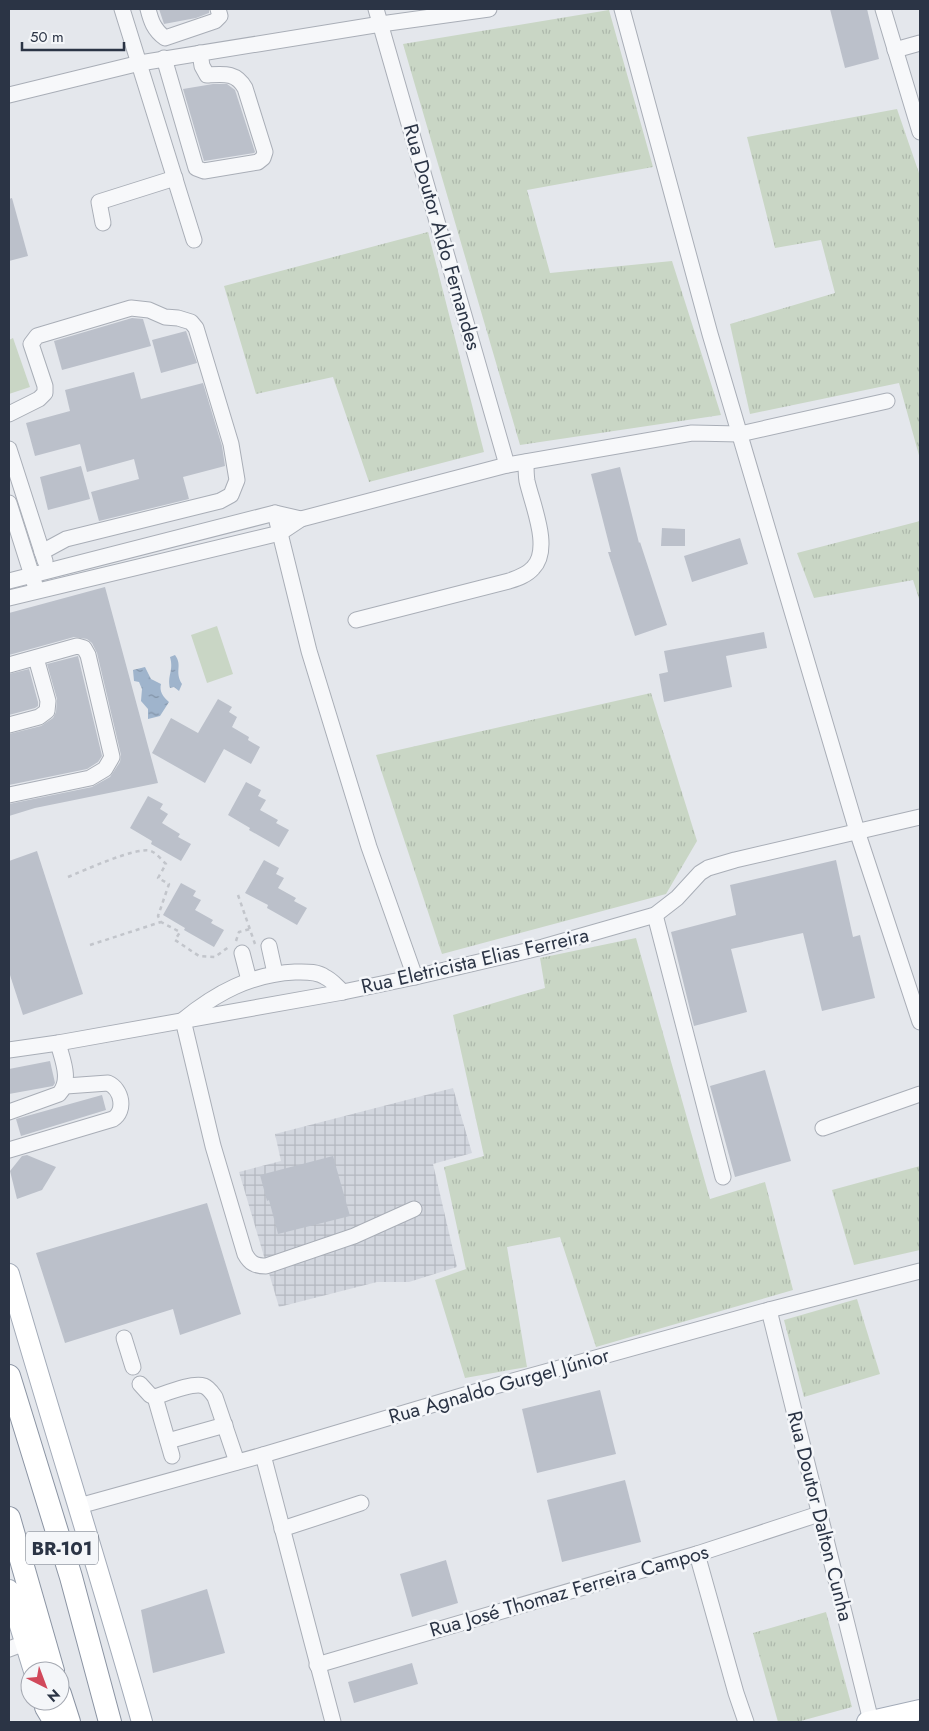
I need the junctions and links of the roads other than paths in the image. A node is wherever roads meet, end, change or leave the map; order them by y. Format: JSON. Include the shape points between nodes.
{"nodes":[{"id":1,"x":122,"y":9,"type":"edge"},
{"id":2,"x":148,"y":9,"type":"edge"},
{"id":3,"x":218,"y":9,"type":"edge"},
{"id":4,"x":376,"y":9,"type":"edge"},
{"id":5,"x":489,"y":9,"type":"edge"},
{"id":6,"x":622,"y":9,"type":"edge"},
{"id":7,"x":883,"y":9,"type":"edge"},
{"id":8,"x":381,"y":24,"type":"junction"},
{"id":9,"x":920,"y":43,"type":"edge"},
{"id":10,"x":895,"y":50,"type":"junction"},
{"id":11,"x":200,"y":53,"type":"junction"},
{"id":12,"x":164,"y":58,"type":"junction"},
{"id":13,"x":140,"y":62,"type":"junction"},
{"id":14,"x":9,"y":95,"type":"edge"},
{"id":15,"x":920,"y":132,"type":"edge"},
{"id":16,"x":175,"y":178,"type":"junction"},
{"id":17,"x":103,"y":223,"type":"dead end"},
{"id":18,"x":194,"y":240,"type":"dead end"},
{"id":19,"x":887,"y":401,"type":"dead end"},
{"id":20,"x":9,"y":414,"type":"edge"},
{"id":21,"x":740,"y":434,"type":"junction"},
{"id":22,"x":9,"y":449,"type":"edge"},
{"id":23,"x":526,"y":462,"type":"junction"},
{"id":24,"x":508,"y":465,"type":"junction"},
{"id":25,"x":9,"y":503,"type":"edge"},
{"id":26,"x":275,"y":513,"type":"junction"},
{"id":27,"x":301,"y":519,"type":"junction"},
{"id":28,"x":280,"y":533,"type":"junction"},
{"id":29,"x":42,"y":552,"type":"junction"},
{"id":30,"x":48,"y":571,"type":"junction"},
{"id":31,"x":32,"y":575,"type":"junction"},
{"id":32,"x":9,"y":581,"type":"edge"},
{"id":33,"x":45,"y":589,"type":"junction"},
{"id":34,"x":9,"y":598,"type":"edge"},
{"id":35,"x":356,"y":620,"type":"dead end"},
{"id":36,"x":36,"y":658,"type":"junction"},
{"id":37,"x":9,"y":666,"type":"edge"},
{"id":38,"x":9,"y":725,"type":"edge"},
{"id":39,"x":9,"y":795,"type":"edge"},
{"id":40,"x":920,"y":817,"type":"edge"},
{"id":41,"x":856,"y":831,"type":"junction"},
{"id":42,"x":655,"y":915,"type":"junction"},
{"id":43,"x":275,"y":973,"type":"junction"},
{"id":44,"x":415,"y":977,"type":"junction"},
{"id":45,"x":249,"y":980,"type":"junction"},
{"id":46,"x":343,"y":992,"type":"junction"},
{"id":47,"x":183,"y":1020,"type":"junction"},
{"id":48,"x":920,"y":1022,"type":"edge"},
{"id":49,"x":58,"y":1043,"type":"junction"},
{"id":50,"x":9,"y":1050,"type":"edge"},
{"id":51,"x":66,"y":1086,"type":"junction"},
{"id":52,"x":920,"y":1094,"type":"edge"},
{"id":53,"x":9,"y":1112,"type":"edge"},
{"id":54,"x":823,"y":1128,"type":"dead end"},
{"id":55,"x":9,"y":1150,"type":"edge"},
{"id":56,"x":724,"y":1177,"type":"dead end"},
{"id":57,"x":414,"y":1209,"type":"dead end"},
{"id":58,"x":920,"y":1271,"type":"edge"},
{"id":59,"x":9,"y":1274,"type":"edge"},
{"id":60,"x":769,"y":1310,"type":"junction"},
{"id":61,"x":124,"y":1338,"type":"dead end"},
{"id":62,"x":133,"y":1367,"type":"dead end"},
{"id":63,"x":9,"y":1376,"type":"edge"},
{"id":64,"x":140,"y":1384,"type":"dead end"},
{"id":65,"x":156,"y":1397,"type":"junction"},
{"id":66,"x":225,"y":1425,"type":"junction"},
{"id":67,"x":263,"y":1454,"type":"junction"},
{"id":68,"x":237,"y":1462,"type":"junction"},
{"id":69,"x":361,"y":1503,"type":"dead end"},
{"id":70,"x":79,"y":1506,"type":"junction"},
{"id":71,"x":819,"y":1514,"type":"junction"},
{"id":72,"x":9,"y":1518,"type":"edge"},
{"id":73,"x":282,"y":1529,"type":"junction"},
{"id":74,"x":697,"y":1554,"type":"junction"},
{"id":75,"x":9,"y":1590,"type":"edge"},
{"id":76,"x":17,"y":1646,"type":"edge"},
{"id":77,"x":27,"y":1661,"type":"edge"},
{"id":78,"x":50,"y":1661,"type":"edge"},
{"id":79,"x":317,"y":1665,"type":"junction"},
{"id":80,"x":920,"y":1710,"type":"edge"},
{"id":81,"x":54,"y":1711,"type":"edge"},
{"id":82,"x":68,"y":1722,"type":"edge"},
{"id":83,"x":110,"y":1722,"type":"edge"},
{"id":84,"x":142,"y":1722,"type":"edge"},
{"id":85,"x":333,"y":1722,"type":"edge"},
{"id":86,"x":746,"y":1722,"type":"edge"},
{"id":87,"x":869,"y":1722,"type":"edge"}],
"edges":[{"from":1,"to":13,"type":"street"},
{"from":2,"to":3,"type":"street","via":[[156,32],[165,38],[215,21],[220,16]]},
{"from":4,"to":8,"type":"street","name":"Rua Doutor Aldo Fernandes"},
{"from":5,"to":8,"type":"street"},
{"from":6,"to":21,"type":"street"},
{"from":7,"to":10,"type":"street"},
{"from":8,"to":11,"type":"street"},
{"from":8,"to":24,"type":"street","name":"Rua Doutor Aldo Fernandes"},
{"from":9,"to":10,"type":"street"},
{"from":10,"to":15,"type":"street"},
{"from":11,"to":12,"type":"street"},
{"from":11,"to":12,"type":"street","via":[[207,75],[229,74],[241,80],[265,152],[258,162],[204,171],[196,168]]},
{"from":12,"to":13,"type":"street"},
{"from":13,"to":14,"type":"street"},
{"from":13,"to":16,"type":"street"},
{"from":16,"to":17,"type":"street","via":[[99,202]]},
{"from":16,"to":18,"type":"street"},
{"from":19,"to":21,"type":"street"},
{"from":20,"to":29,"type":"street","via":[[45,394],[31,344],[37,336],[131,308],[149,310],[164,317],[191,322],[196,328],[231,444],[237,480],[231,495],[220,501],[66,539]]},
{"from":21,"to":23,"type":"street","via":[[692,433]]},
{"from":21,"to":41,"type":"street"},
{"from":22,"to":29,"type":"street"},
{"from":23,"to":24,"type":"street"},
{"from":23,"to":35,"type":"street","via":[[526,479],[541,538],[541,555],[534,568],[509,581]]},
{"from":24,"to":27,"type":"street"},
{"from":25,"to":31,"type":"street"},
{"from":26,"to":27,"type":"street"},
{"from":26,"to":28,"type":"street"},
{"from":26,"to":30,"type":"street"},
{"from":27,"to":28,"type":"street"},
{"from":28,"to":33,"type":"street"},
{"from":28,"to":44,"type":"street","via":[[309,651],[369,847]]},
{"from":29,"to":30,"type":"street"},
{"from":30,"to":31,"type":"street"},
{"from":30,"to":33,"type":"street"},
{"from":31,"to":32,"type":"street"},
{"from":31,"to":33,"type":"street"},
{"from":33,"to":34,"type":"street"},
{"from":36,"to":37,"type":"street"},
{"from":36,"to":38,"type":"street","via":[[48,701],[47,711],[39,717]]},
{"from":36,"to":39,"type":"street","via":[[78,646],[84,648],[112,757],[105,770],[90,778]]},
{"from":40,"to":41,"type":"street","name":"Rua Eletricista Elias Ferreira"},
{"from":41,"to":42,"type":"street","name":"Rua Eletricista Elias Ferreira","via":[[708,868]]},
{"from":41,"to":48,"type":"street"},
{"from":42,"to":44,"type":"street","name":"Rua Eletricista Elias Ferreira","via":[[544,947]]},
{"from":42,"to":56,"type":"street"},
{"from":43,"to":45,"type":"street"},
{"from":43,"to":45,"type":"street","via":[[256,949]]},
{"from":43,"to":46,"type":"street","via":[[308,972],[324,976]]},
{"from":44,"to":46,"type":"street","name":"Rua Eletricista Elias Ferreira"},
{"from":45,"to":47,"type":"street","via":[[225,991]]},
{"from":46,"to":47,"type":"street","name":"Rua Eletricista Elias Ferreira"},
{"from":47,"to":49,"type":"street","name":"Rua Eletricista Elias Ferreira"},
{"from":47,"to":57,"type":"street","via":[[213,1146],[244,1254],[250,1262],[266,1266],[354,1236]]},
{"from":49,"to":50,"type":"street","name":"Rua Eletricista Elias Ferreira"},
{"from":49,"to":51,"type":"street"},
{"from":51,"to":53,"type":"street","via":[[59,1094]]},
{"from":51,"to":55,"type":"street","via":[[112,1085],[118,1092],[121,1108],[118,1116]]},
{"from":52,"to":54,"type":"street"},
{"from":58,"to":60,"type":"street","name":"Rua Agnaldo Gurgel Júnior"},
{"from":59,"to":70,"type":"main road"},
{"from":60,"to":67,"type":"street","name":"Rua Agnaldo Gurgel Júnior"},
{"from":60,"to":71,"type":"street","name":"Rua Doutor Dalton Cunha"},
{"from":61,"to":62,"type":"street"},
{"from":63,"to":83,"type":"highway","number":"BR-101","via":[[71,1577]]},
{"from":64,"to":65,"type":"street"},
{"from":65,"to":66,"type":"street","via":[[196,1385],[204,1386],[215,1398]]},
{"from":65,"to":66,"type":"street","via":[[170,1448]]},
{"from":66,"to":68,"type":"street"},
{"from":67,"to":68,"type":"street","name":"Rua Agnaldo Gurgel Júnior"},
{"from":67,"to":73,"type":"street"},
{"from":68,"to":70,"type":"street","name":"Rua Agnaldo Gurgel Júnior"},
{"from":69,"to":73,"type":"street"},
{"from":70,"to":84,"type":"main road"},
{"from":71,"to":74,"type":"street","name":"Rua José Thomaz Ferreira Campos"},
{"from":71,"to":87,"type":"street","name":"Rua Doutor Dalton Cunha"},
{"from":72,"to":78,"type":"highway","number":"BR-101"},
{"from":73,"to":79,"type":"street"},
{"from":74,"to":79,"type":"street","name":"Rua José Thomaz Ferreira Campos"},
{"from":74,"to":86,"type":"street"},
{"from":75,"to":76,"type":"main road"},
{"from":76,"to":77,"type":"main road"},
{"from":79,"to":85,"type":"street"},
{"from":80,"to":87,"type":"main road"},
{"from":81,"to":82,"type":"highway"}]}
